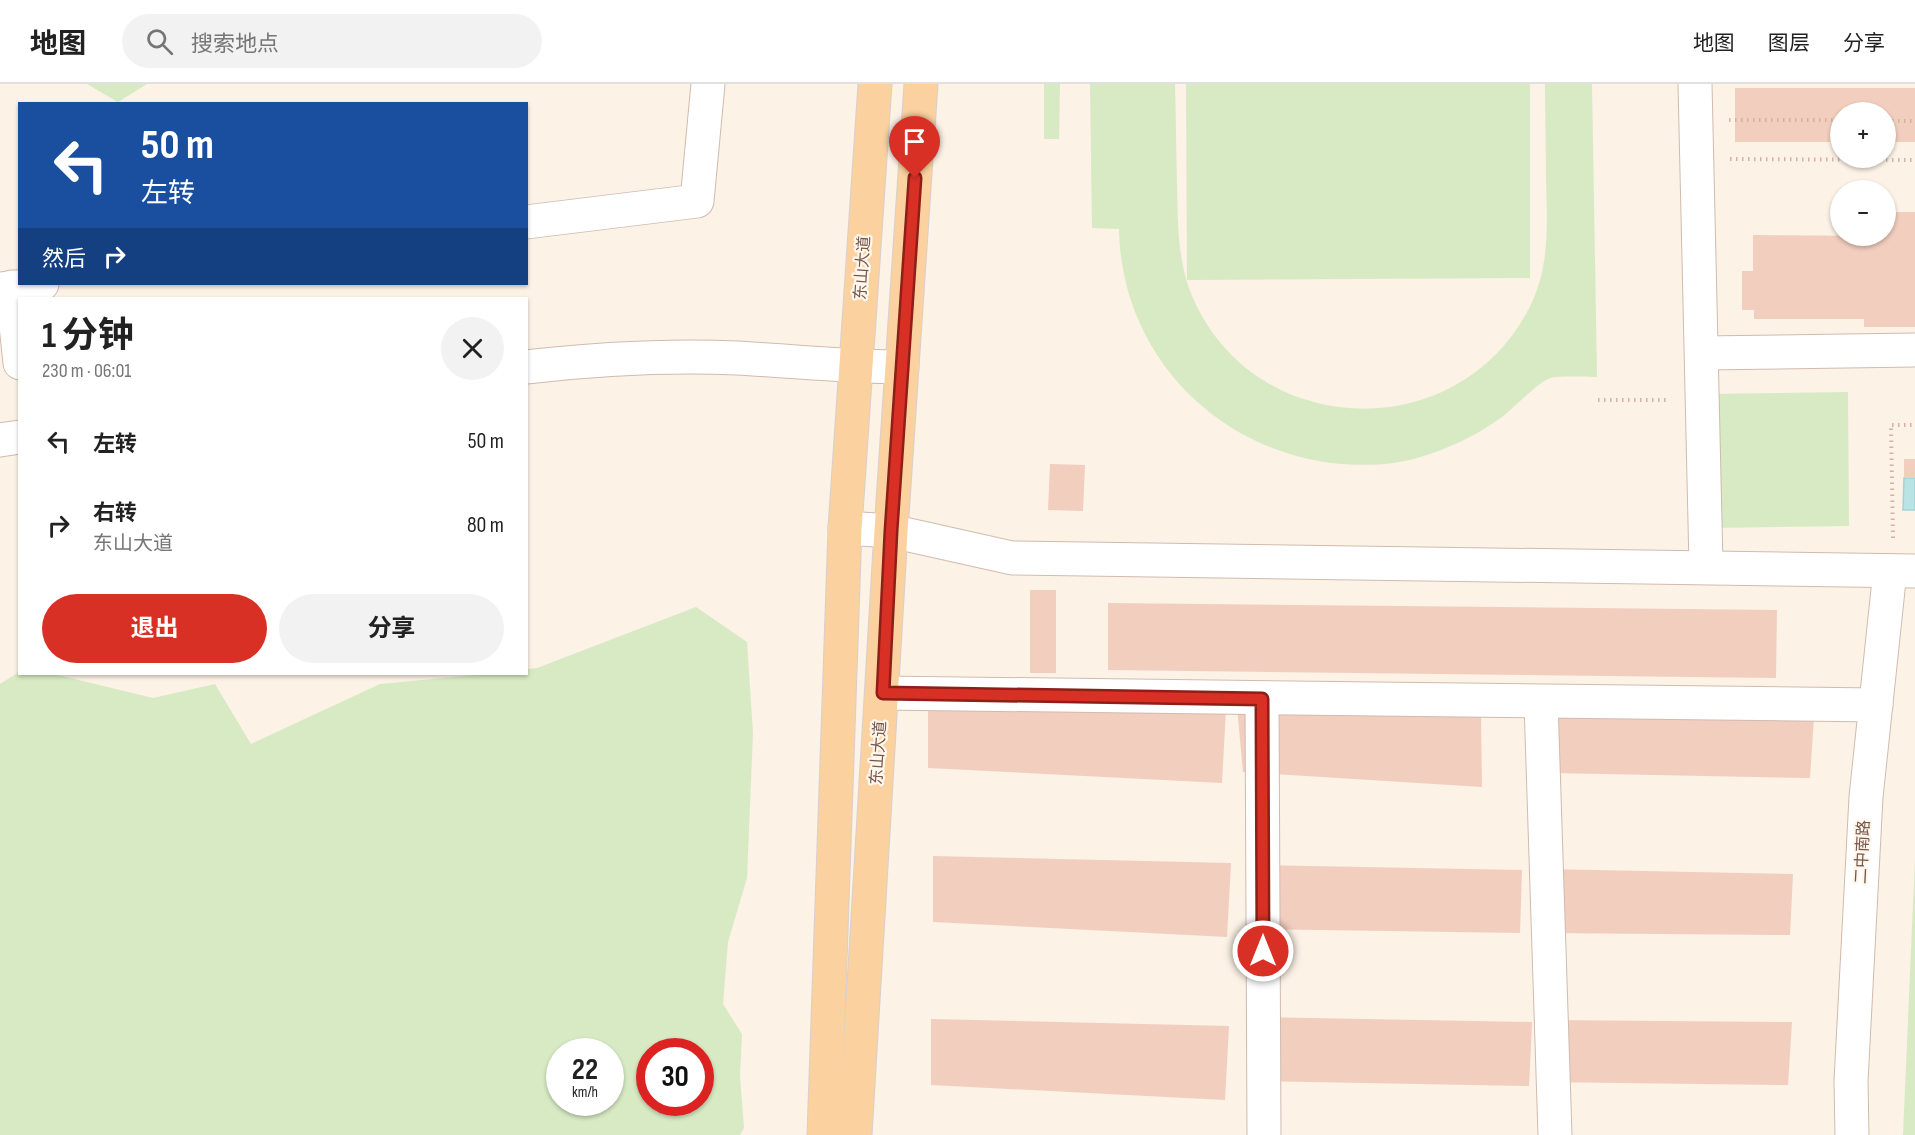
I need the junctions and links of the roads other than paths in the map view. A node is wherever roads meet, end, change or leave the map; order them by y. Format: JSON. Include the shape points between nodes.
{"nodes":[{"id":1,"x":708,"y":84,"type":"edge"},
{"id":2,"x":875,"y":84,"type":"edge"},
{"id":3,"x":921,"y":84,"type":"edge"},
{"id":4,"x":1695,"y":84,"type":"edge"},
{"id":5,"x":528,"y":222,"type":"edge"},
{"id":6,"x":1915,"y":350,"type":"edge"},
{"id":7,"x":1702,"y":353,"type":"junction"},
{"id":8,"x":528,"y":367,"type":"edge"},
{"id":9,"x":856,"y":367,"type":"junction"},
{"id":10,"x":902,"y":368,"type":"junction"},
{"id":11,"x":18,"y":437,"type":"edge"},
{"id":12,"x":0,"y":440,"type":"edge"},
{"id":13,"x":845,"y":528,"type":"junction"},
{"id":14,"x":891,"y":531,"type":"junction"},
{"id":15,"x":1899,"y":560,"type":"edge"},
{"id":16,"x":1706,"y":567,"type":"junction"},
{"id":17,"x":883,"y":693,"type":"junction"},
{"id":18,"x":1262,"y":699,"type":"junction"},
{"id":19,"x":1542,"y":702,"type":"junction"},
{"id":20,"x":1876,"y":705,"type":"junction"},
{"id":21,"x":824,"y":1135,"type":"edge"},
{"id":22,"x":855,"y":1135,"type":"edge"},
{"id":23,"x":1264,"y":1135,"type":"edge"},
{"id":24,"x":1555,"y":1135,"type":"edge"},
{"id":25,"x":1852,"y":1135,"type":"edge"}],
"edges":[{"from":1,"to":5,"type":"street","via":[[697,201]]},
{"from":2,"to":9,"type":"main road","name":"东山大道"},
{"from":3,"to":10,"type":"main road","name":"东山大道"},
{"from":4,"to":7,"type":"street"},
{"from":6,"to":7,"type":"street"},
{"from":7,"to":16,"type":"street"},
{"from":8,"to":9,"type":"street","via":[[637,358],[735,358]]},
{"from":9,"to":10,"type":"street"},
{"from":9,"to":13,"type":"main road","name":"东山大道"},
{"from":10,"to":14,"type":"main road","name":"东山大道"},
{"from":11,"to":12,"type":"street"},
{"from":13,"to":14,"type":"street"},
{"from":13,"to":21,"type":"main road","name":"东山大道"},
{"from":14,"to":16,"type":"street","via":[[1012,558]]},
{"from":14,"to":17,"type":"main road","name":"东山大道"},
{"from":15,"to":16,"type":"street"},
{"from":15,"to":20,"type":"street","name":"二中南路"},
{"from":17,"to":18,"type":"street"},
{"from":17,"to":22,"type":"main road","name":"东山大道"},
{"from":18,"to":19,"type":"street"},
{"from":18,"to":23,"type":"street"},
{"from":19,"to":20,"type":"street"},
{"from":19,"to":24,"type":"street"},
{"from":20,"to":25,"type":"street","name":"二中南路","via":[[1866,797],[1851,1081]]}]}
